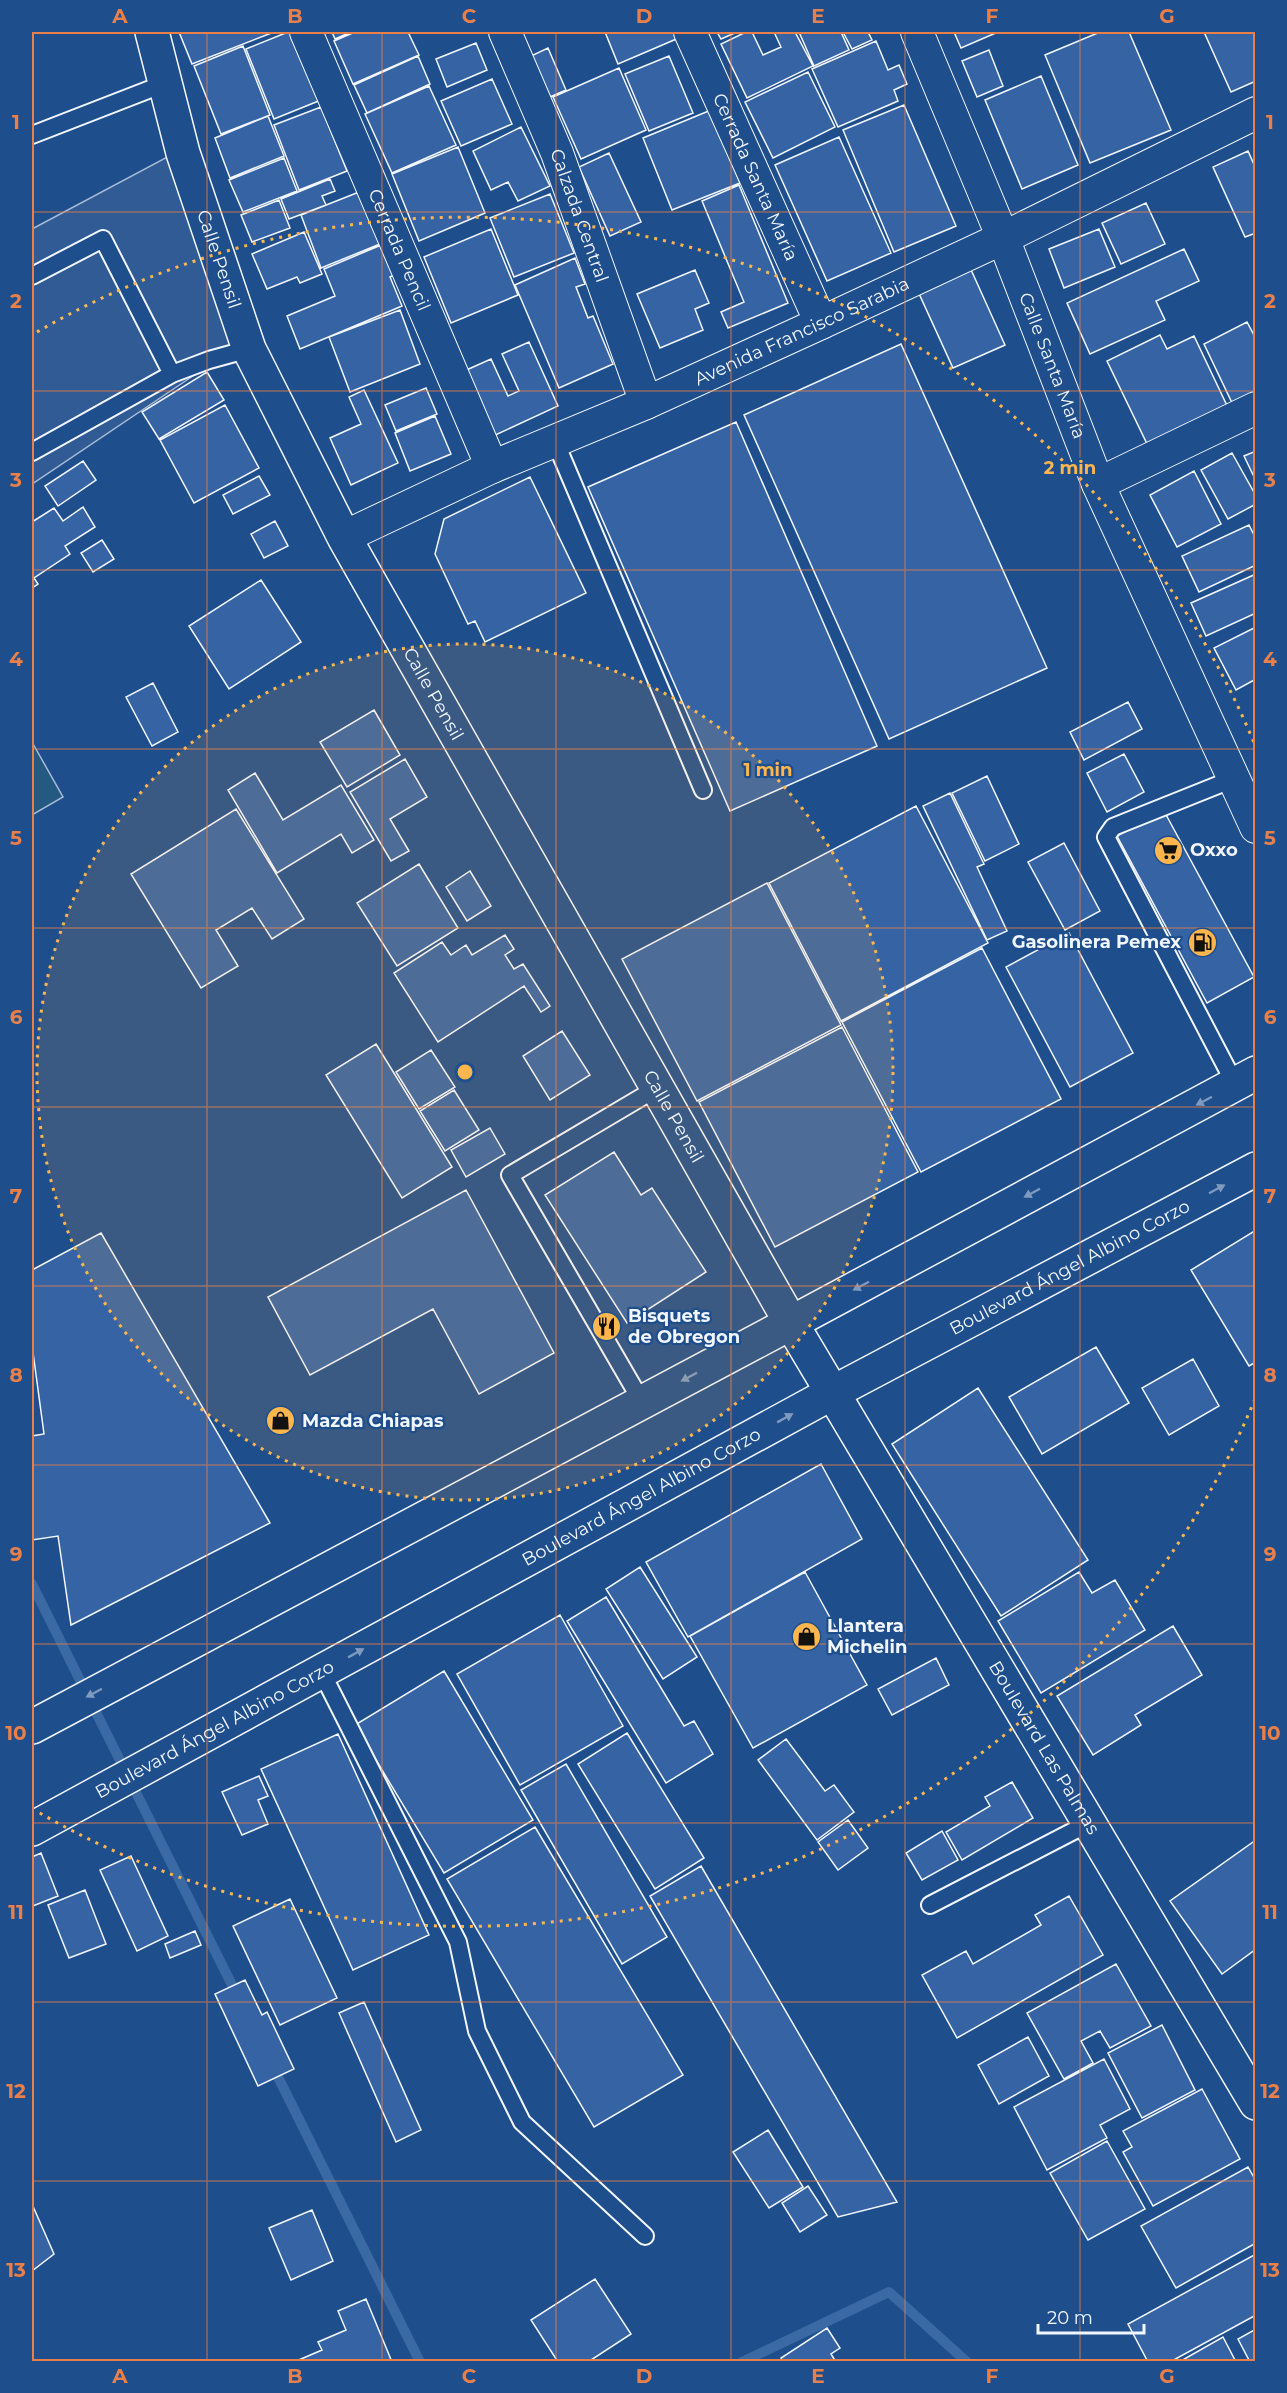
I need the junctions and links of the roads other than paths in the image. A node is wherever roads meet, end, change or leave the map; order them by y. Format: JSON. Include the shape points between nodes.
{"nodes":[{"id":1,"x":152,"y":32,"type":"edge"},
{"id":2,"x":306,"y":32,"type":"edge"},
{"id":3,"x":505,"y":32,"type":"edge"},
{"id":4,"x":690,"y":32,"type":"edge"},
{"id":5,"x":917,"y":32,"type":"edge"},
{"id":6,"x":166,"y":83,"type":"junction"},
{"id":7,"x":1256,"y":113,"type":"edge"},
{"id":8,"x":32,"y":135,"type":"edge"},
{"id":9,"x":1003,"y":238,"type":"junction"},
{"id":10,"x":32,"y":276,"type":"edge"},
{"id":11,"x":821,"y":323,"type":"junction"},
{"id":12,"x":249,"y":349,"type":"junction"},
{"id":13,"x":172,"y":374,"type":"junction"},
{"id":14,"x":646,"y":403,"type":"junction"},
{"id":15,"x":1256,"y":408,"type":"edge"},
{"id":16,"x":555,"y":441,"type":"junction"},
{"id":17,"x":32,"y":452,"type":"edge"},
{"id":18,"x":492,"y":467,"type":"junction"},
{"id":19,"x":1098,"y":484,"type":"junction"},
{"id":20,"x":344,"y":537,"type":"junction"},
{"id":21,"x":1233,"y":778,"type":"junction"},
{"id":22,"x":703,"y":790,"type":"dead end"},
{"id":23,"x":1256,"y":827,"type":"edge"},
{"id":24,"x":1246,"y":1078,"type":"edge"},
{"id":25,"x":657,"y":1088,"type":"junction"},
{"id":26,"x":1256,"y":1169,"type":"edge"},
{"id":27,"x":791,"y":1323,"type":"junction"},
{"id":28,"x":832,"y":1393,"type":"junction"},
{"id":29,"x":642,"y":1402,"type":"junction"},
{"id":30,"x":321,"y":1671,"type":"junction"},
{"id":31,"x":32,"y":1727,"type":"edge"},
{"id":32,"x":1089,"y":1823,"type":"junction"},
{"id":33,"x":32,"y":1829,"type":"edge"},
{"id":34,"x":930,"y":1905,"type":"dead end"},
{"id":35,"x":1256,"y":2103,"type":"edge"},
{"id":36,"x":645,"y":2236,"type":"dead end"}],
"edges":[{"from":1,"to":6,"type":"main road","name":"Calle Pensil"},
{"from":2,"to":18,"type":"street","name":"Cerrada Pencil"},
{"from":3,"to":14,"type":"street","name":"Calzada Central","via":[[557,153]]},
{"from":4,"to":11,"type":"street","name":"Cerrada Santa María"},
{"from":5,"to":9,"type":"street","name":"Calle Santa María"},
{"from":6,"to":8,"type":"lane"},
{"from":6,"to":12,"type":"main road","name":"Calle Pensil","via":[[183,153]]},
{"from":7,"to":9,"type":"street","name":"Avenida Francisco Sarabia"},
{"from":9,"to":11,"type":"street","name":"Avenida Francisco Sarabia"},
{"from":9,"to":19,"type":"street","name":"Calle Santa María"},
{"from":10,"to":13,"type":"lane","via":[[103,239]]},
{"from":11,"to":14,"type":"street","name":"Avenida Francisco Sarabia"},
{"from":12,"to":13,"type":"lane"},
{"from":12,"to":20,"type":"main road","name":"Calle Pensil"},
{"from":13,"to":17,"type":"lane"},
{"from":14,"to":16,"type":"street","name":"Avenida Francisco Sarabia"},
{"from":15,"to":19,"type":"street"},
{"from":16,"to":18,"type":"street","name":"Avenida Francisco Sarabia"},
{"from":16,"to":22,"type":"lane"},
{"from":18,"to":20,"type":"street","name":"Avenida Francisco Sarabia"},
{"from":19,"to":21,"type":"street","name":"Calle Santa María"},
{"from":20,"to":25,"type":"main road","name":"Calle Pensil"},
{"from":21,"to":23,"type":"street","name":"Calle Santa María"},
{"from":21,"to":24,"type":"lane","via":[[1113,827],[1106,837]]},
{"from":24,"to":27,"type":"main road","one_way":true},
{"from":25,"to":27,"type":"main road","name":"Calle Pensil"},
{"from":25,"to":29,"type":"lane","via":[[510,1175]]},
{"from":28,"to":26,"type":"main road","name":"Boulevard Ángel Albino Corzo","one_way":true},
{"from":27,"to":28,"type":"main road","name":"Calle Pensil"},
{"from":27,"to":29,"type":"main road","one_way":true},
{"from":30,"to":28,"type":"main road","name":"Boulevard Ángel Albino Corzo","one_way":true},
{"from":28,"to":32,"type":"main road","name":"Boulevard Las Palmas"},
{"from":29,"to":31,"type":"main road","one_way":true},
{"from":30,"to":33,"type":"main road","name":"Boulevard Ángel Albino Corzo"},
{"from":30,"to":36,"type":"lane","via":[[458,1942],[477,2031],[522,2122]]},
{"from":32,"to":34,"type":"lane"},
{"from":32,"to":35,"type":"main road","name":"Boulevard Las Palmas"}]}
